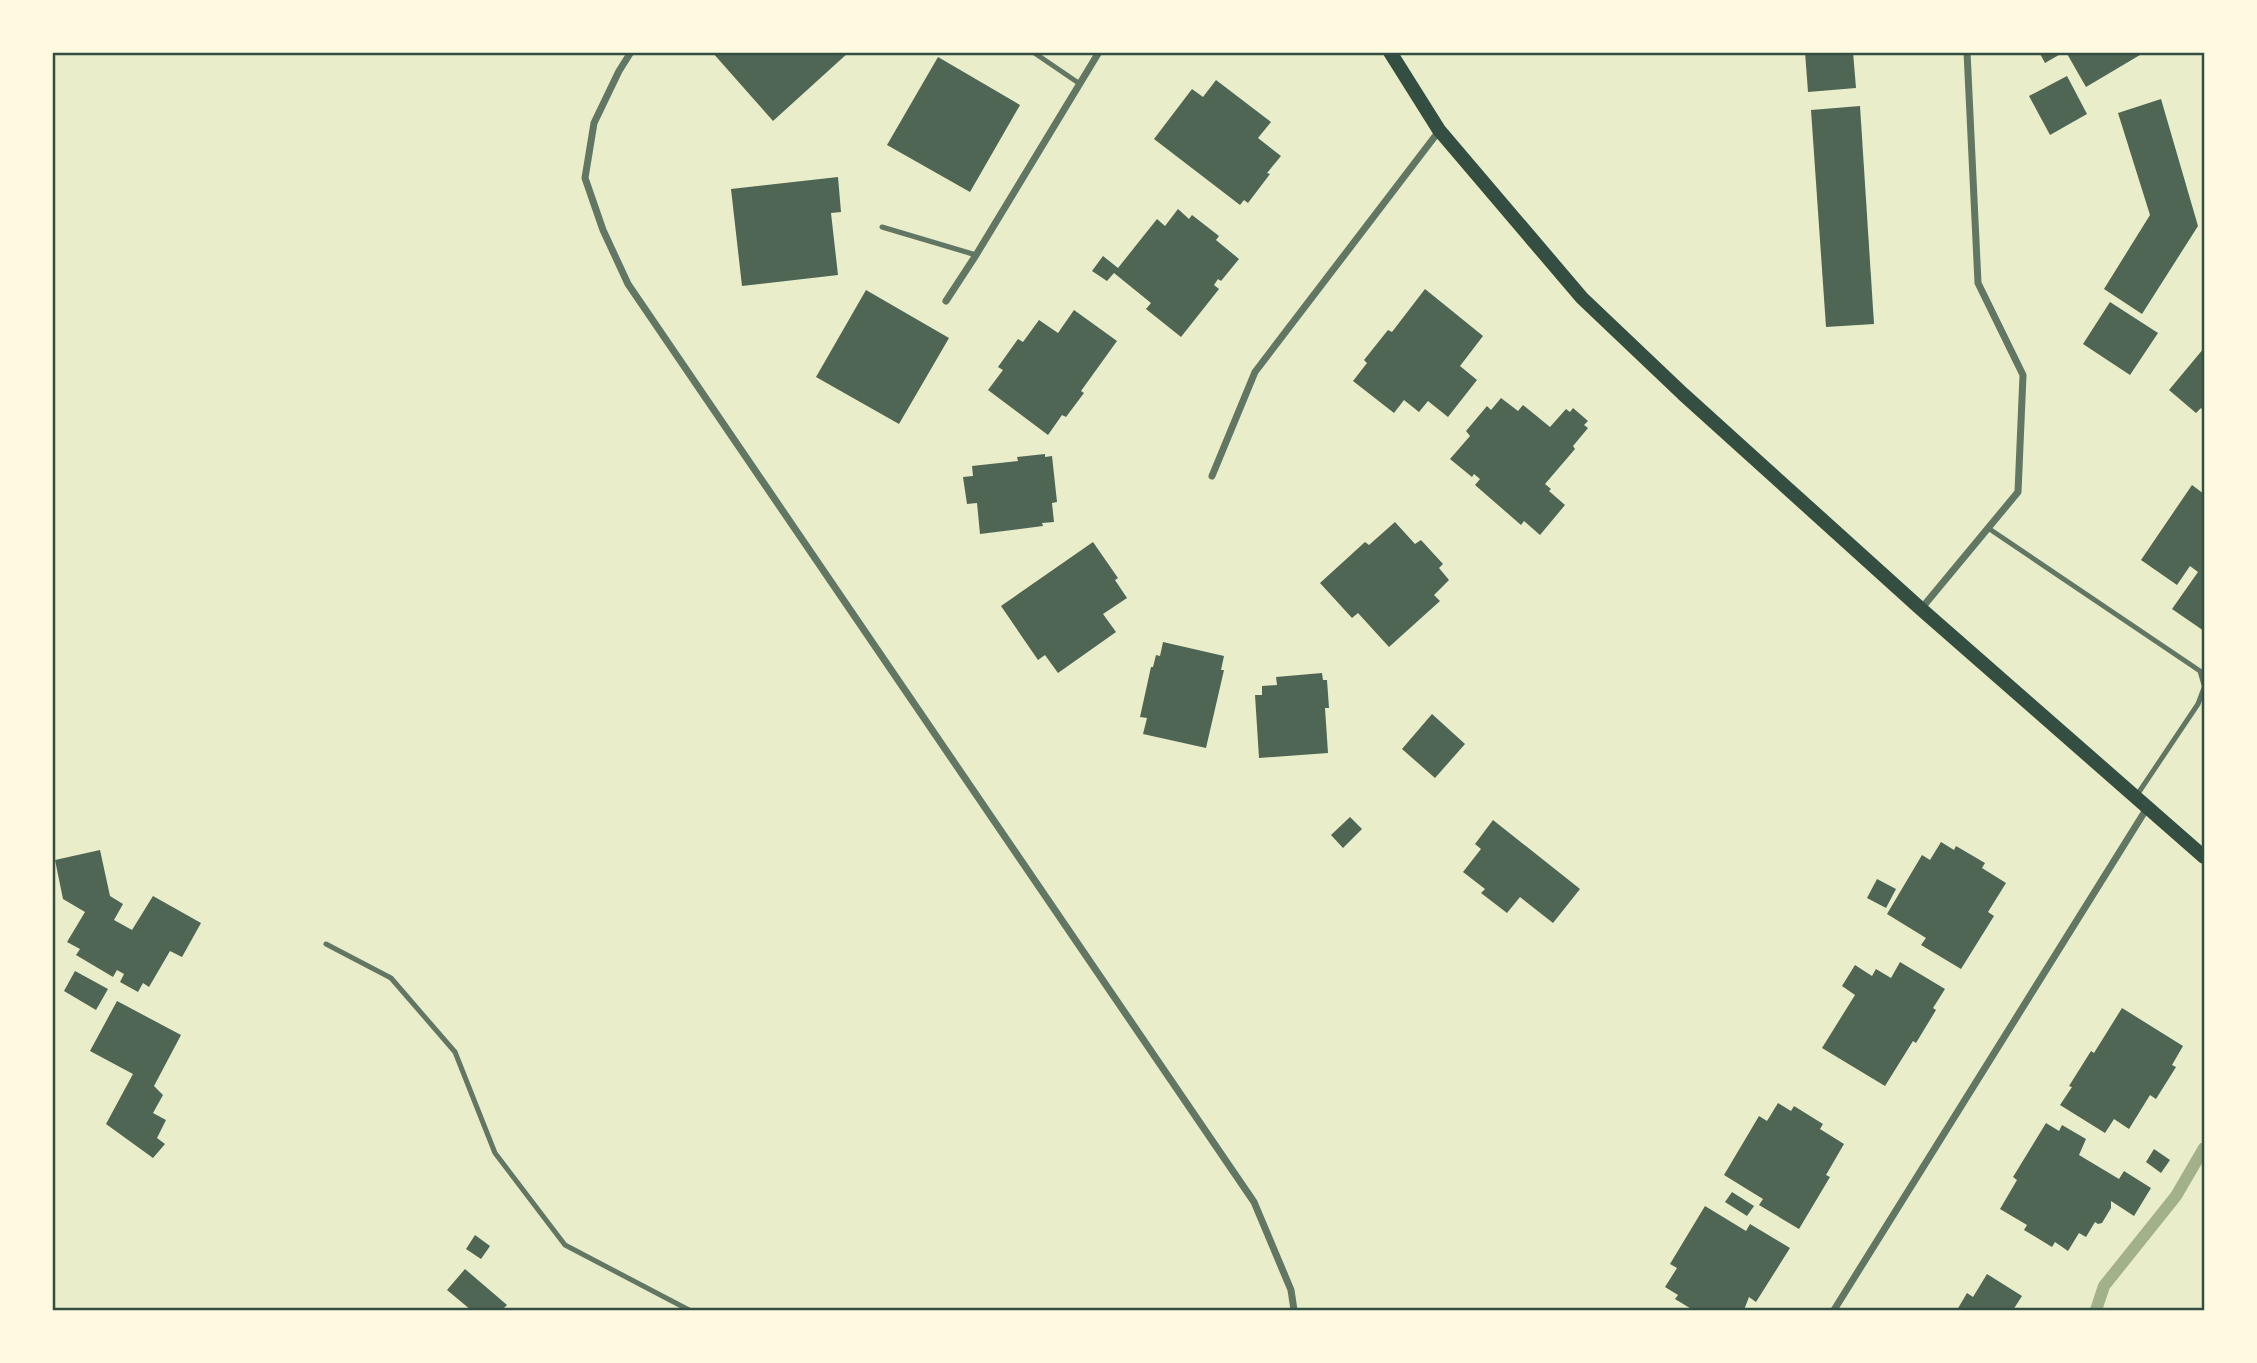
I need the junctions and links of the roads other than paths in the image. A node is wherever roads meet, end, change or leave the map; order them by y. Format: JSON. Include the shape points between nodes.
{"nodes":[{"id":1,"x":631,"y":52,"type":"edge"},
{"id":2,"x":1033,"y":52,"type":"edge"},
{"id":3,"x":1099,"y":52,"type":"edge"},
{"id":4,"x":1390,"y":52,"type":"edge"},
{"id":5,"x":1967,"y":52,"type":"edge"},
{"id":6,"x":1080,"y":84,"type":"junction"},
{"id":7,"x":1439,"y":130,"type":"junction"},
{"id":8,"x":882,"y":227,"type":"dead end"},
{"id":9,"x":976,"y":255,"type":"junction"},
{"id":10,"x":946,"y":301,"type":"dead end"},
{"id":11,"x":1212,"y":476,"type":"dead end"},
{"id":12,"x":1988,"y":528,"type":"junction"},
{"id":13,"x":1921,"y":609,"type":"junction"},
{"id":14,"x":2204,"y":687,"type":"edge"},
{"id":15,"x":2135,"y":798,"type":"junction"},
{"id":16,"x":2147,"y":808,"type":"junction"},
{"id":17,"x":2204,"y":857,"type":"edge"},
{"id":18,"x":326,"y":944,"type":"dead end"},
{"id":19,"x":689,"y":1311,"type":"edge"},
{"id":20,"x":1294,"y":1311,"type":"edge"},
{"id":21,"x":1834,"y":1311,"type":"edge"}],
"edges":[{"from":1,"to":20,"type":"street","via":[[594,123],[584,178],[628,284],[1254,1202],[1291,1290]]},
{"from":2,"to":6,"type":"lane"},
{"from":3,"to":6,"type":"street"},
{"from":4,"to":7,"type":"main road"},
{"from":5,"to":12,"type":"street","via":[[1978,283],[2023,375],[2018,492]]},
{"from":6,"to":9,"type":"street"},
{"from":7,"to":11,"type":"street","via":[[1255,372]]},
{"from":7,"to":13,"type":"main road","via":[[1582,298]]},
{"from":8,"to":9,"type":"lane"},
{"from":9,"to":10,"type":"street"},
{"from":12,"to":13,"type":"street"},
{"from":12,"to":14,"type":"lane","via":[[2200,671]]},
{"from":13,"to":15,"type":"main road"},
{"from":14,"to":15,"type":"lane","via":[[2198,704]]},
{"from":15,"to":16,"type":"main road"},
{"from":16,"to":17,"type":"main road"},
{"from":16,"to":21,"type":"street"},
{"from":18,"to":19,"type":"lane","via":[[391,978],[455,1052],[495,1153],[565,1245]]}]}
